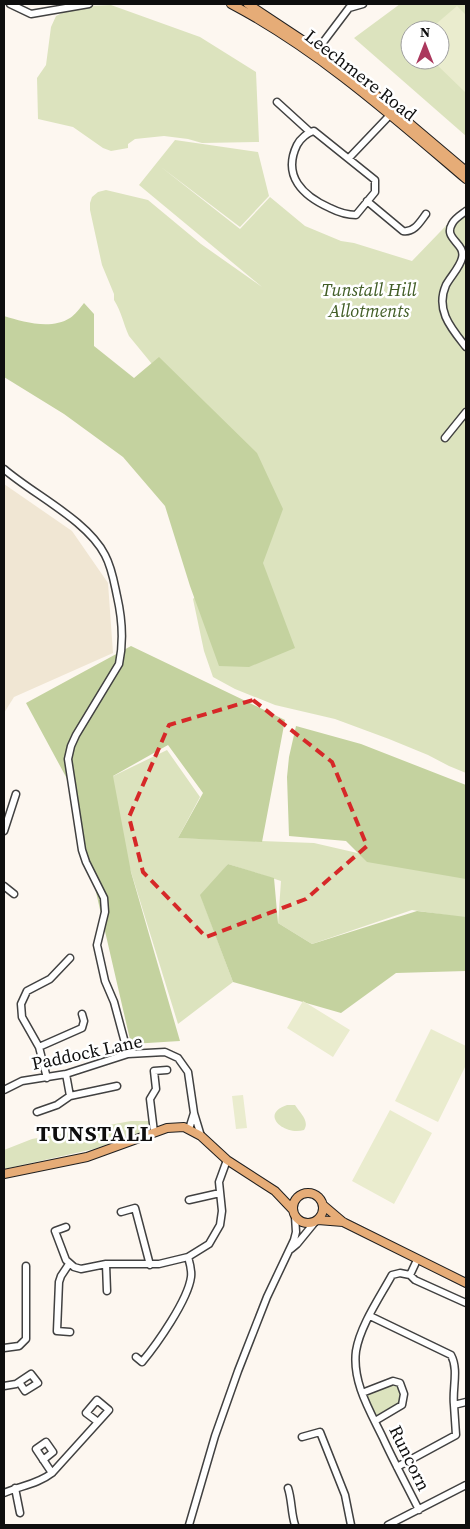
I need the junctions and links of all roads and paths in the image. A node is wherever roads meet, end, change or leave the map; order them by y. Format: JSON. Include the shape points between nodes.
{"nodes":[{"id":1,"x":10,"y":4,"type":"edge"},
{"id":2,"x":89,"y":4,"type":"edge"},
{"id":3,"x":231,"y":4,"type":"edge"},
{"id":4,"x":248,"y":4,"type":"edge"},
{"id":5,"x":363,"y":4,"type":"edge"},
{"id":6,"x":347,"y":6,"type":"edge"},
{"id":7,"x":315,"y":52,"type":"junction"},
{"id":8,"x":277,"y":102,"type":"dead end"},
{"id":9,"x":392,"y":113,"type":"junction"},
{"id":10,"x":310,"y":132,"type":"junction"},
{"id":11,"x":350,"y":158,"type":"junction"},
{"id":12,"x":466,"y":172,"type":"edge"},
{"id":13,"x":466,"y":179,"type":"edge"},
{"id":14,"x":367,"y":201,"type":"junction"},
{"id":15,"x":466,"y":211,"type":"edge"},
{"id":16,"x":426,"y":214,"type":"dead end"},
{"id":17,"x":466,"y":347,"type":"edge"},
{"id":18,"x":466,"y":412,"type":"edge"},
{"id":19,"x":445,"y":438,"type":"dead end"},
{"id":20,"x":4,"y":469,"type":"edge"},
{"id":21,"x":16,"y":794,"type":"dead end"},
{"id":22,"x":6,"y":814,"type":"edge"},
{"id":23,"x":4,"y":831,"type":"edge"},
{"id":24,"x":4,"y":886,"type":"edge"},
{"id":25,"x":14,"y":894,"type":"dead end"},
{"id":26,"x":70,"y":958,"type":"dead end"},
{"id":27,"x":82,"y":1014,"type":"dead end"},
{"id":28,"x":39,"y":1048,"type":"junction"},
{"id":29,"x":128,"y":1054,"type":"junction"},
{"id":30,"x":166,"y":1070,"type":"dead end"},
{"id":31,"x":66,"y":1074,"type":"junction"},
{"id":32,"x":47,"y":1078,"type":"junction"},
{"id":33,"x":117,"y":1086,"type":"dead end"},
{"id":34,"x":4,"y":1090,"type":"edge"},
{"id":35,"x":70,"y":1096,"type":"junction"},
{"id":36,"x":37,"y":1112,"type":"dead end"},
{"id":37,"x":194,"y":1113,"type":"junction"},
{"id":38,"x":189,"y":1129,"type":"junction"},
{"id":39,"x":154,"y":1132,"type":"junction"},
{"id":40,"x":202,"y":1136,"type":"junction"},
{"id":41,"x":227,"y":1160,"type":"junction"},
{"id":42,"x":4,"y":1174,"type":"edge"},
{"id":43,"x":275,"y":1191,"type":"junction"},
{"id":44,"x":220,"y":1193,"type":"junction"},
{"id":45,"x":298,"y":1196,"type":"junction"},
{"id":46,"x":189,"y":1200,"type":"dead end"},
{"id":47,"x":323,"y":1205,"type":"junction"},
{"id":48,"x":121,"y":1212,"type":"dead end"},
{"id":49,"x":294,"y":1213,"type":"junction"},
{"id":50,"x":317,"y":1221,"type":"junction"},
{"id":51,"x":343,"y":1222,"type":"junction"},
{"id":52,"x":66,"y":1227,"type":"dead end"},
{"id":53,"x":290,"y":1250,"type":"junction"},
{"id":54,"x":188,"y":1257,"type":"junction"},
{"id":55,"x":417,"y":1260,"type":"junction"},
{"id":56,"x":69,"y":1264,"type":"junction"},
{"id":57,"x":106,"y":1264,"type":"junction"},
{"id":58,"x":150,"y":1265,"type":"junction"},
{"id":59,"x":26,"y":1266,"type":"dead end"},
{"id":60,"x":410,"y":1274,"type":"junction"},
{"id":61,"x":466,"y":1283,"type":"edge"},
{"id":62,"x":107,"y":1291,"type":"dead end"},
{"id":63,"x":466,"y":1303,"type":"edge"},
{"id":64,"x":370,"y":1316,"type":"junction"},
{"id":65,"x":70,"y":1332,"type":"dead end"},
{"id":66,"x":4,"y":1348,"type":"edge"},
{"id":67,"x":136,"y":1357,"type":"dead end"},
{"id":68,"x":18,"y":1382,"type":"junction"},
{"id":69,"x":4,"y":1386,"type":"edge"},
{"id":70,"x":362,"y":1393,"type":"junction"},
{"id":71,"x":466,"y":1402,"type":"edge"},
{"id":72,"x":454,"y":1405,"type":"junction"},
{"id":73,"x":375,"y":1421,"type":"junction"},
{"id":74,"x":98,"y":1422,"type":"dead end"},
{"id":75,"x":302,"y":1436,"type":"dead end"},
{"id":76,"x":43,"y":1460,"type":"dead end"},
{"id":77,"x":397,"y":1467,"type":"junction"},
{"id":78,"x":52,"y":1473,"type":"junction"},
{"id":79,"x":466,"y":1485,"type":"edge"},
{"id":80,"x":15,"y":1488,"type":"junction"},
{"id":81,"x":288,"y":1488,"type":"dead end"},
{"id":82,"x":4,"y":1493,"type":"edge"},
{"id":83,"x":419,"y":1510,"type":"junction"},
{"id":84,"x":20,"y":1513,"type":"dead end"},
{"id":85,"x":189,"y":1525,"type":"edge"},
{"id":86,"x":295,"y":1525,"type":"edge"},
{"id":87,"x":351,"y":1525,"type":"edge"},
{"id":88,"x":388,"y":1525,"type":"edge"}],
"edges":[{"from":1,"to":2,"type":"street","via":[[31,14]]},
{"from":3,"to":7,"type":"main road","name":"Leechmere Road"},
{"from":4,"to":7,"type":"main road","name":"Leechmere Road"},
{"from":5,"to":6,"type":"street"},
{"from":6,"to":7,"type":"street"},
{"from":7,"to":9,"type":"main road","name":"Leechmere Road","via":[[343,67]]},
{"from":8,"to":10,"type":"street"},
{"from":9,"to":11,"type":"street"},
{"from":9,"to":12,"type":"main road","name":"Leechmere Road"},
{"from":9,"to":13,"type":"main road","name":"Leechmere Road"},
{"from":10,"to":11,"type":"street","via":[[314,131]]},
{"from":10,"to":14,"type":"street","via":[[299,142],[292,161],[296,182],[304,194],[319,204],[348,215],[356,215]]},
{"from":11,"to":14,"type":"street","via":[[376,180],[376,192]]},
{"from":14,"to":16,"type":"street","via":[[403,231],[413,230]]},
{"from":15,"to":17,"type":"street","via":[[452,224],[450,233],[463,251],[442,297],[446,319]]},
{"from":18,"to":19,"type":"street"},
{"from":20,"to":29,"type":"street","via":[[86,530],[105,555],[118,597],[123,632],[119,664],[76,736],[68,759],[82,850],[104,898],[105,912],[97,945]]},
{"from":21,"to":22,"type":"street"},
{"from":22,"to":23,"type":"street"},
{"from":24,"to":25,"type":"street"},
{"from":26,"to":28,"type":"street","via":[[50,979],[27,991],[21,1004],[22,1017]]},
{"from":27,"to":28,"type":"street","via":[[82,1028]]},
{"from":28,"to":32,"type":"street"},
{"from":29,"to":31,"type":"street","name":"Paddock Lane"},
{"from":29,"to":37,"type":"street","name":"Paddock Lane","via":[[165,1052],[178,1058],[188,1072]]},
{"from":30,"to":39,"type":"street","via":[[154,1071],[156,1089],[150,1099]]},
{"from":31,"to":32,"type":"street","name":"Paddock Lane"},
{"from":31,"to":35,"type":"street"},
{"from":32,"to":34,"type":"street","name":"Paddock Lane","via":[[22,1081]]},
{"from":33,"to":35,"type":"street"},
{"from":35,"to":36,"type":"street"},
{"from":37,"to":38,"type":"street","name":"Paddock Lane"},
{"from":37,"to":40,"type":"street","name":"Paddock Lane"},
{"from":38,"to":39,"type":"main road","via":[[173,1127]]},
{"from":38,"to":40,"type":"main road"},
{"from":39,"to":42,"type":"main road","via":[[87,1156]]},
{"from":40,"to":41,"type":"main road"},
{"from":41,"to":43,"type":"main road"},
{"from":41,"to":44,"type":"street","via":[[220,1175]]},
{"from":43,"to":45,"type":"main road"},
{"from":43,"to":49,"type":"main road"},
{"from":44,"to":46,"type":"street"},
{"from":44,"to":54,"type":"street","via":[[220,1226],[209,1244]]},
{"from":45,"to":47,"type":"main road","via":[[310,1193],[317,1196]]},
{"from":45,"to":49,"type":"main road","via":[[294,1201]]},
{"from":47,"to":50,"type":"main road"},
{"from":47,"to":51,"type":"main road"},
{"from":48,"to":58,"type":"street","via":[[135,1208]]},
{"from":49,"to":50,"type":"main road","via":[[301,1222]]},
{"from":49,"to":53,"type":"street","via":[[296,1232]]},
{"from":50,"to":51,"type":"main road"},
{"from":50,"to":53,"type":"street"},
{"from":51,"to":55,"type":"main road"},
{"from":52,"to":56,"type":"street","via":[[56,1231]]},
{"from":53,"to":85,"type":"street","via":[[267,1297],[238,1371]]},
{"from":54,"to":58,"type":"street"},
{"from":54,"to":67,"type":"street","via":[[191,1276],[188,1288],[150,1352],[142,1362]]},
{"from":55,"to":60,"type":"street"},
{"from":55,"to":61,"type":"main road"},
{"from":56,"to":57,"type":"street","via":[[81,1269]]},
{"from":56,"to":65,"type":"street","via":[[59,1282],[57,1331]]},
{"from":57,"to":58,"type":"street"},
{"from":57,"to":62,"type":"street"},
{"from":59,"to":66,"type":"street","via":[[26,1339],[19,1346]]},
{"from":60,"to":63,"type":"street","via":[[415,1280]]},
{"from":60,"to":64,"type":"street","name":"Runcorn","via":[[392,1275]]},
{"from":64,"to":70,"type":"street","name":"Runcorn","via":[[356,1352]]},
{"from":64,"to":72,"type":"street","via":[[451,1355],[456,1363]]},
{"from":68,"to":68,"type":"street","via":[[31,1374],[38,1383],[25,1391]]},
{"from":68,"to":69,"type":"street"},
{"from":70,"to":73,"type":"street","name":"Runcorn"},
{"from":70,"to":73,"type":"street","name":"Runcorn","via":[[393,1381],[400,1383],[404,1394],[402,1405]]},
{"from":71,"to":72,"type":"street"},
{"from":72,"to":77,"type":"street","via":[[456,1435]]},
{"from":73,"to":77,"type":"street","name":"Runcorn"},
{"from":74,"to":78,"type":"street"},
{"from":75,"to":87,"type":"street","via":[[320,1432],[345,1495]]},
{"from":76,"to":78,"type":"street"},
{"from":77,"to":83,"type":"street","name":"Runcorn"},
{"from":78,"to":80,"type":"street","via":[[39,1481]]},
{"from":79,"to":83,"type":"street"},
{"from":80,"to":82,"type":"street"},
{"from":80,"to":84,"type":"street"},
{"from":81,"to":86,"type":"street"},
{"from":83,"to":88,"type":"street"}]}
